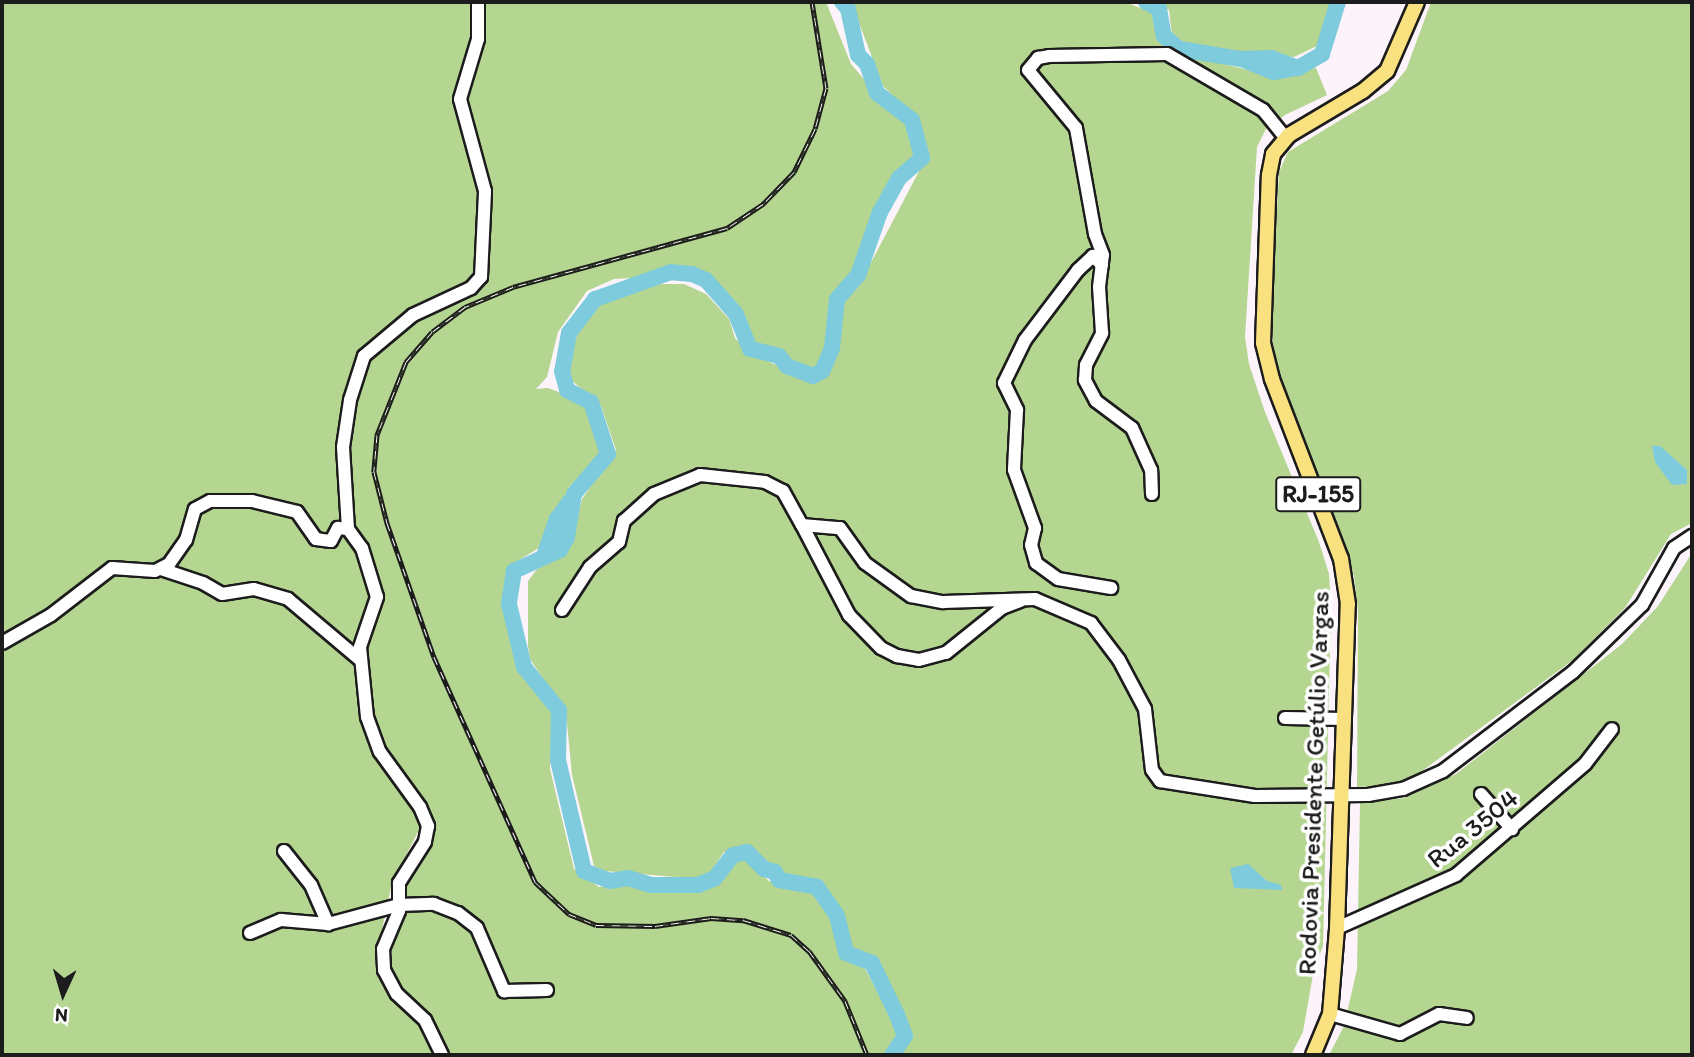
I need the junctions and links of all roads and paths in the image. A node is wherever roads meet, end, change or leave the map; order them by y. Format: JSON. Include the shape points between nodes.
{"nodes":[{"id":1,"x":478,"y":2,"type":"edge"},
{"id":2,"x":1417,"y":2,"type":"edge"},
{"id":3,"x":1286,"y":138,"type":"junction"},
{"id":4,"x":1102,"y":265,"type":"junction"},
{"id":5,"x":1152,"y":494,"type":"dead end"},
{"id":6,"x":802,"y":525,"type":"junction"},
{"id":7,"x":348,"y":529,"type":"junction"},
{"id":8,"x":1692,"y":536,"type":"edge"},
{"id":9,"x":161,"y":569,"type":"junction"},
{"id":10,"x":1111,"y":588,"type":"dead end"},
{"id":11,"x":1028,"y":598,"type":"junction"},
{"id":12,"x":562,"y":610,"type":"dead end"},
{"id":13,"x":2,"y":643,"type":"edge"},
{"id":14,"x":359,"y":659,"type":"junction"},
{"id":15,"x":1285,"y":718,"type":"dead end"},
{"id":16,"x":1345,"y":719,"type":"junction"},
{"id":17,"x":1612,"y":729,"type":"dead end"},
{"id":18,"x":1481,"y":794,"type":"dead end"},
{"id":19,"x":1340,"y":795,"type":"junction"},
{"id":20,"x":1512,"y":829,"type":"junction"},
{"id":21,"x":284,"y":851,"type":"dead end"},
{"id":22,"x":399,"y":905,"type":"junction"},
{"id":23,"x":328,"y":924,"type":"junction"},
{"id":24,"x":1336,"y":928,"type":"junction"},
{"id":25,"x":250,"y":933,"type":"dead end"},
{"id":26,"x":547,"y":990,"type":"dead end"},
{"id":27,"x":1330,"y":1014,"type":"junction"},
{"id":28,"x":1467,"y":1018,"type":"dead end"},
{"id":29,"x":442,"y":1055,"type":"edge"},
{"id":30,"x":1313,"y":1055,"type":"edge"}],
"edges":[{"from":1,"to":7,"type":"street","via":[[478,39],[460,99],[485,191],[481,277],[471,288],[413,315],[364,356],[350,400],[343,447]]},
{"from":2,"to":3,"type":"main road","via":[[1394,61],[1377,82]]},
{"from":3,"to":4,"type":"street","via":[[1263,110],[1167,54],[1038,58],[1031,63],[1030,77],[1076,128],[1080,140]]},
{"from":3,"to":16,"type":"main road","name":"Rodovia Presidente Getúlio Vargas","number":"RJ-155","via":[[1273,154],[1269,175],[1263,344],[1341,559],[1348,604]]},
{"from":4,"to":5,"type":"street","via":[[1101,333],[1086,365],[1085,380],[1096,401],[1132,428],[1151,470]]},
{"from":4,"to":10,"type":"street","via":[[1093,256],[1078,270],[1025,340],[1004,383],[1017,410],[1014,470],[1035,528],[1031,545],[1036,563],[1067,582]]},
{"from":6,"to":11,"type":"street","via":[[840,528],[865,563],[911,596],[943,602]]},
{"from":6,"to":11,"type":"street","via":[[849,615],[881,648],[897,656],[919,660],[946,653],[1002,608]]},
{"from":6,"to":12,"type":"street","via":[[783,492],[772,484],[717,473],[684,479],[654,494],[624,521],[619,542],[590,567]]},
{"from":7,"to":9,"type":"street","via":[[338,528],[334,540],[316,539],[297,512],[252,501],[209,501],[195,509],[186,540]]},
{"from":7,"to":14,"type":"street","via":[[362,548],[377,597]]},
{"from":8,"to":19,"type":"street","via":[[1674,548],[1652,593],[1596,652],[1443,771],[1403,789]]},
{"from":9,"to":13,"type":"street","via":[[112,568],[51,615]]},
{"from":9,"to":14,"type":"street","via":[[222,594],[254,589],[288,599]]},
{"from":11,"to":19,"type":"street","via":[[1068,610],[1091,623],[1119,660],[1145,709],[1153,770],[1160,780],[1255,796]]},
{"from":14,"to":22,"type":"street","via":[[372,735],[428,826],[425,842],[399,883]]},
{"from":15,"to":16,"type":"street"},
{"from":16,"to":19,"type":"main road","name":"Rodovia Presidente Getúlio Vargas","number":"RJ-155"},
{"from":17,"to":20,"type":"street","name":"Rua 3504","via":[[1590,759]]},
{"from":18,"to":20,"type":"street"},
{"from":19,"to":24,"type":"main road","name":"Rodovia Presidente Getúlio Vargas","number":"RJ-155"},
{"from":20,"to":24,"type":"street","name":"Rua 3504","via":[[1437,887]]},
{"from":21,"to":23,"type":"street","via":[[310,885]]},
{"from":22,"to":23,"type":"street"},
{"from":22,"to":26,"type":"street","via":[[422,902],[447,908],[477,928],[504,991]]},
{"from":22,"to":29,"type":"street","via":[[383,949],[384,970],[397,994],[425,1020]]},
{"from":23,"to":25,"type":"street","via":[[281,920]]},
{"from":24,"to":27,"type":"main road","name":"Rodovia Presidente Getúlio Vargas","number":"RJ-155"},
{"from":27,"to":28,"type":"street","via":[[1400,1034],[1438,1014]]},
{"from":27,"to":30,"type":"main road","name":"Rodovia Presidente Getúlio Vargas","number":"RJ-155"}]}
